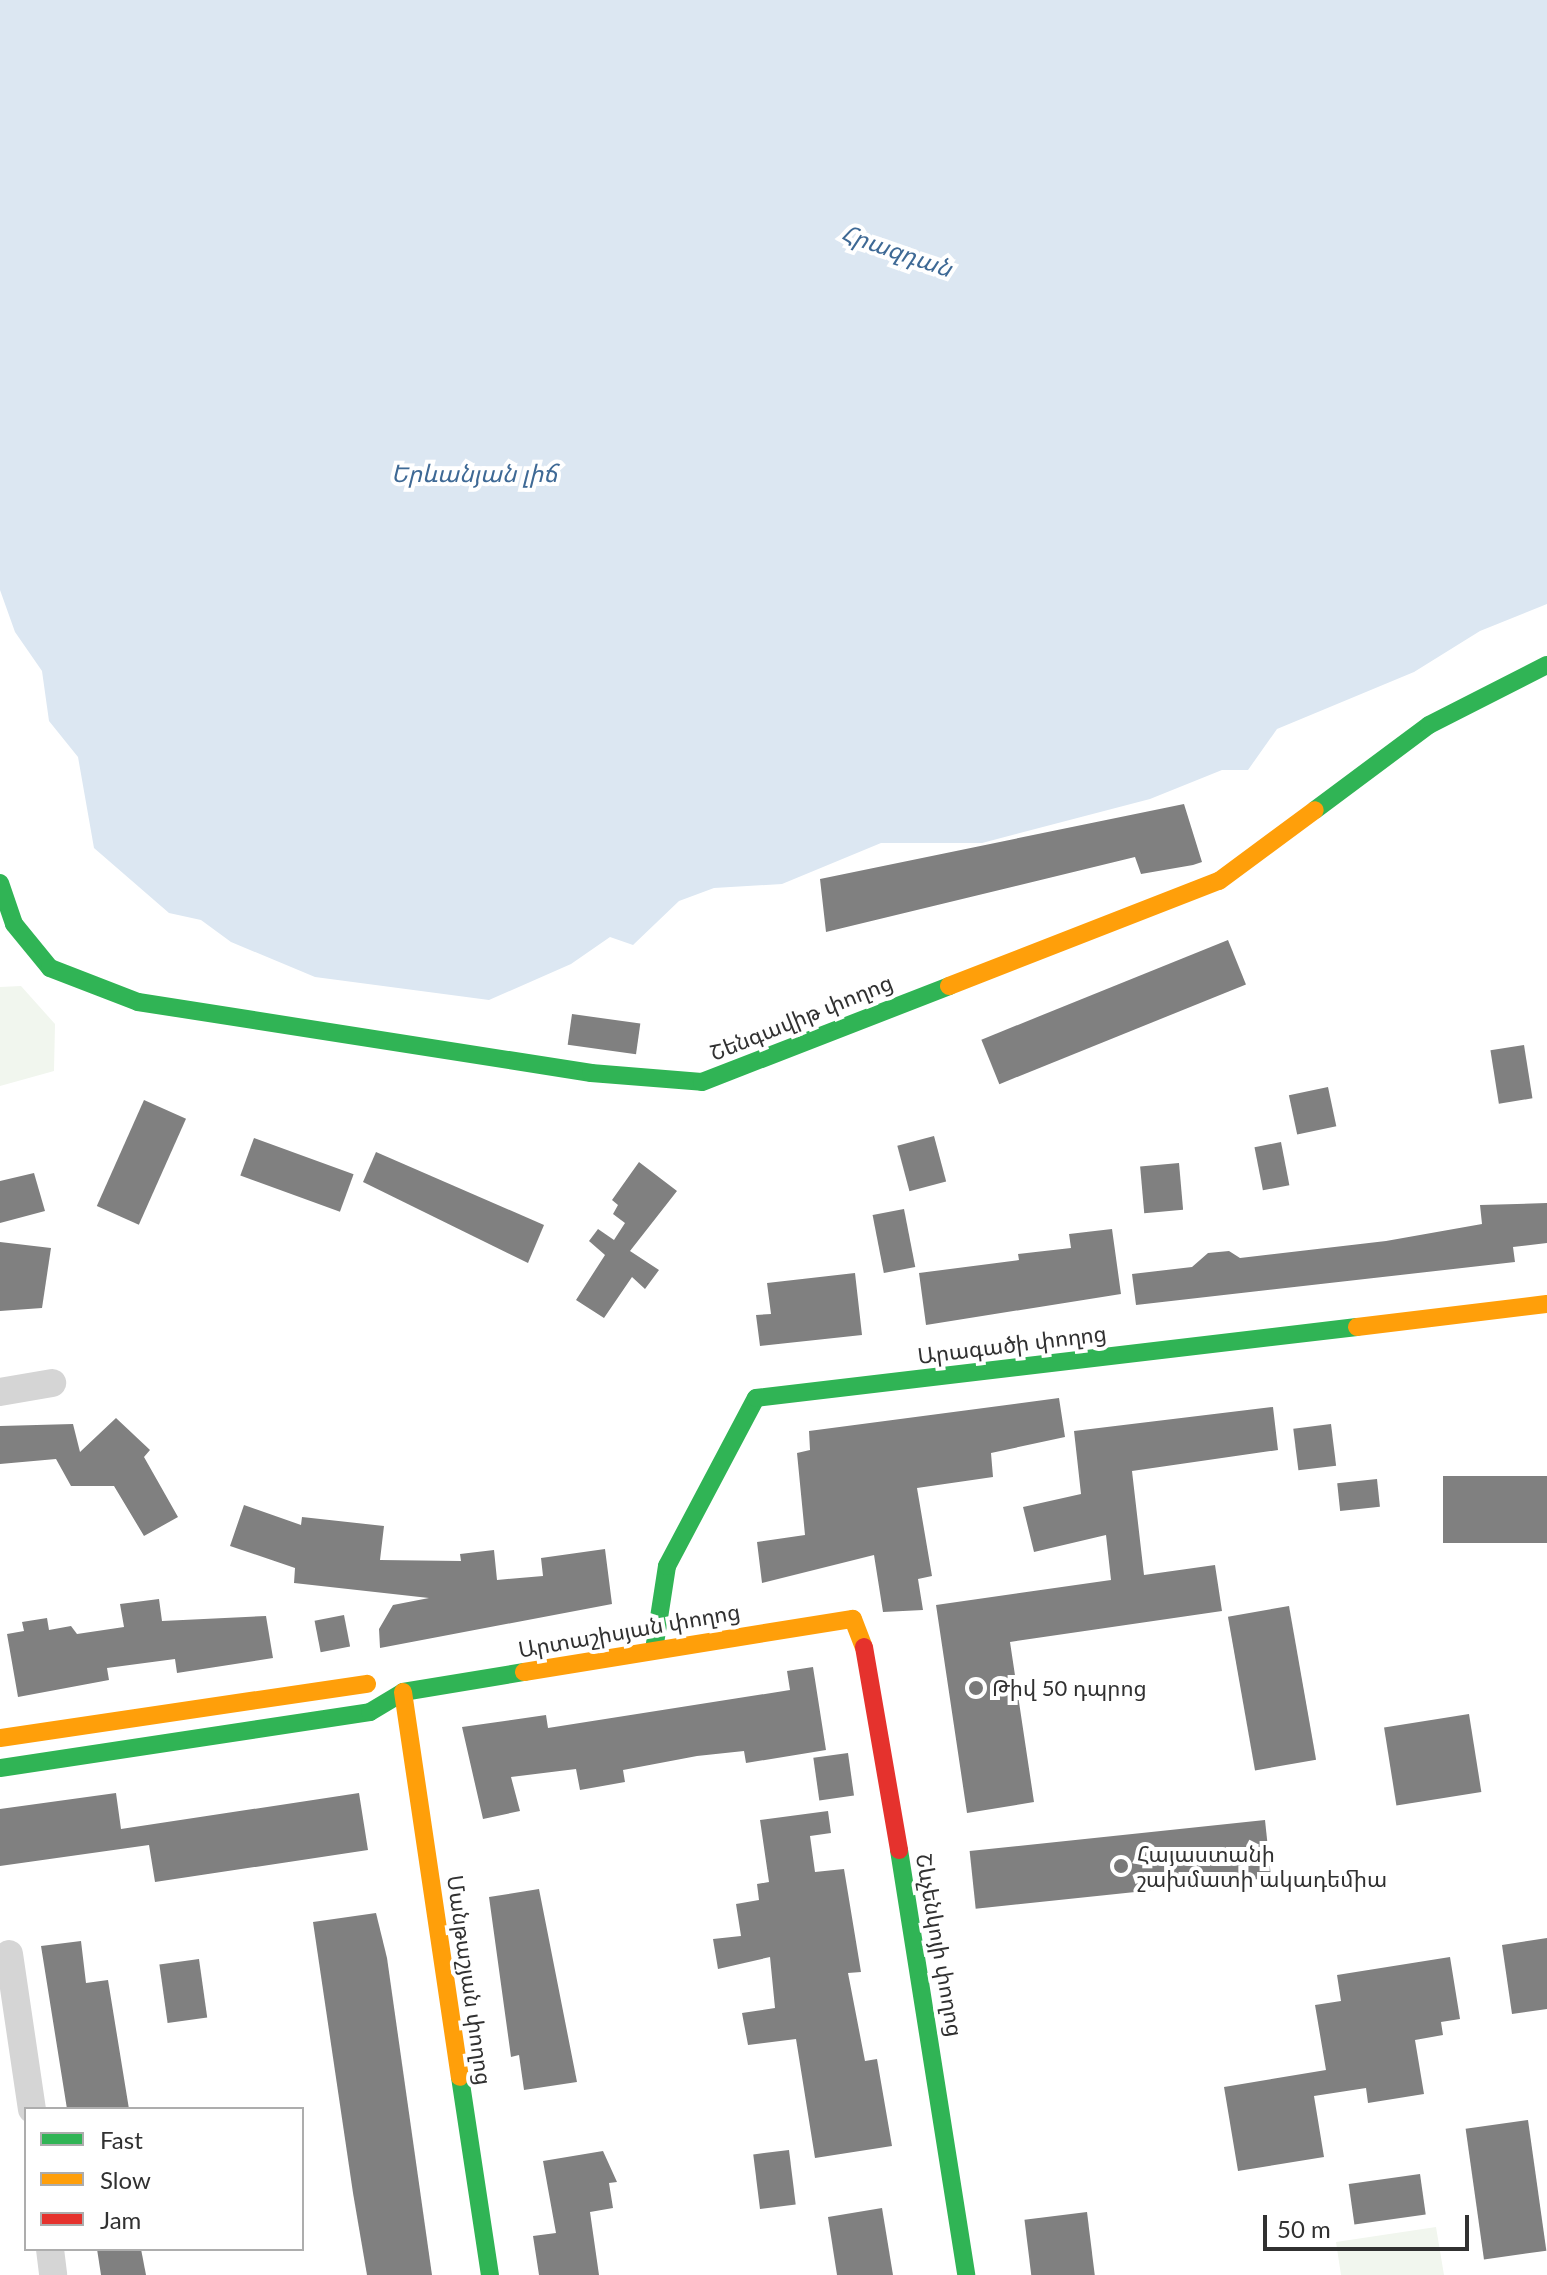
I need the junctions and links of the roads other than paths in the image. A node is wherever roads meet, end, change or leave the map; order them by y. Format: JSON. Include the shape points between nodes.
{"nodes":[{"id":1,"x":1547,"y":665,"type":"edge"},
{"id":2,"x":0,"y":883,"type":"edge"},
{"id":3,"x":1547,"y":1304,"type":"edge"},
{"id":4,"x":52,"y":1383,"type":"dead end"},
{"id":5,"x":0,"y":1392,"type":"edge"},
{"id":6,"x":860,"y":1625,"type":"joint"},
{"id":7,"x":654,"y":1650,"type":"junction"},
{"id":8,"x":403,"y":1692,"type":"junction"},
{"id":9,"x":0,"y":1738,"type":"edge"},
{"id":10,"x":0,"y":1768,"type":"edge"},
{"id":11,"x":9,"y":1954,"type":"dead end"},
{"id":12,"x":32,"y":2107,"type":"edge"},
{"id":13,"x":50,"y":2251,"type":"edge"},
{"id":14,"x":53,"y":2275,"type":"edge"},
{"id":15,"x":490,"y":2275,"type":"edge"},
{"id":16,"x":966,"y":2275,"type":"edge"}],
"edges":[{"from":1,"to":2,"type":"street","name":"Շենգավիթ փողոց","via":[[1429,725],[1219,881],[702,1082],[591,1073],[138,1002],[50,968],[14,924]]},
{"from":3,"to":7,"type":"street","name":"Արագածի փողոց","via":[[756,1398],[667,1566]]},
{"from":4,"to":5,"type":"street"},
{"from":6,"to":7,"type":"street","name":"Արտաշիսյան փողոց","via":[[843,1618]]},
{"from":6,"to":16,"type":"street","name":"Շևչենկոյի փողոց"},
{"from":7,"to":8,"type":"street","name":"Արտաշիսյան փողոց"},
{"from":8,"to":9,"type":"street","name":"Արտաշիսյան փողոց","via":[[366,1684]]},
{"from":8,"to":10,"type":"street","name":"Արտաշիսյան փողոց","via":[[370,1712]]},
{"from":8,"to":15,"type":"street","name":"Մանթաշյան փողոց"},
{"from":11,"to":12,"type":"street"},
{"from":13,"to":14,"type":"street"}]}
